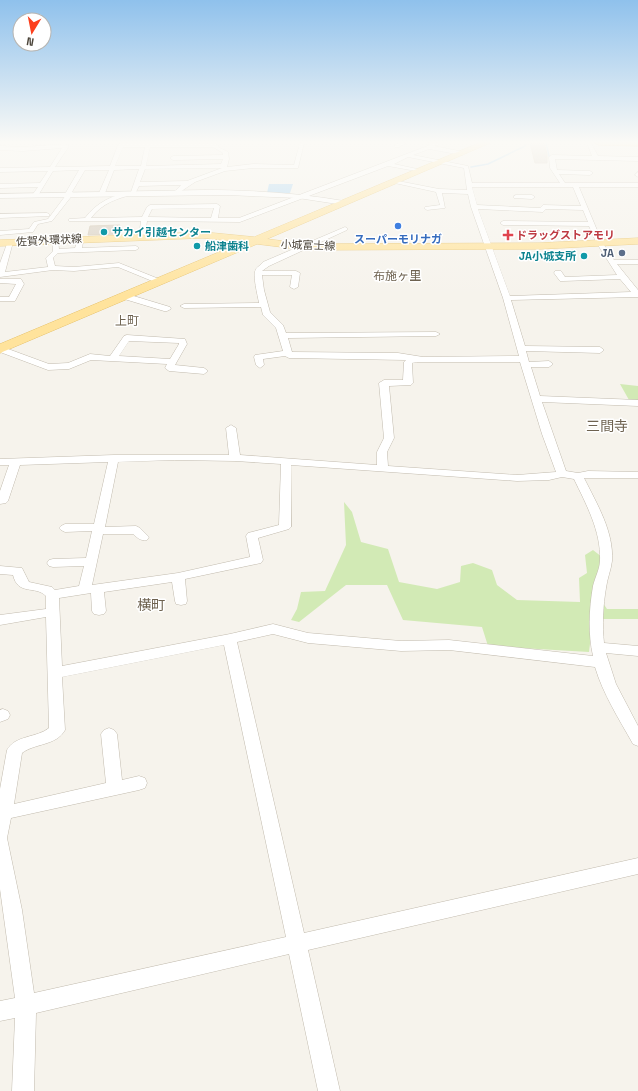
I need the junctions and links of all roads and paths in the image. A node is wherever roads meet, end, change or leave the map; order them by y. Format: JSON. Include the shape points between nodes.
{"nodes":[{"id":1,"x":36,"y":194,"type":"joint"},
{"id":2,"x":70,"y":194,"type":"joint"},
{"id":3,"x":122,"y":194,"type":"edge"},
{"id":4,"x":237,"y":194,"type":"edge"},
{"id":5,"x":309,"y":194,"type":"edge"},
{"id":6,"x":365,"y":194,"type":"edge"},
{"id":7,"x":440,"y":194,"type":"edge"},
{"id":8,"x":471,"y":194,"type":"edge"},
{"id":9,"x":531,"y":194,"type":"edge"},
{"id":10,"x":579,"y":194,"type":"edge"},
{"id":11,"x":0,"y":196,"type":"edge"},
{"id":12,"x":303,"y":196,"type":"junction"},
{"id":13,"x":516,"y":197,"type":"dead end"},
{"id":14,"x":344,"y":203,"type":"junction"},
{"id":15,"x":474,"y":207,"type":"junction"},
{"id":16,"x":427,"y":208,"type":"dead end"},
{"id":17,"x":585,"y":208,"type":"junction"},
{"id":18,"x":54,"y":215,"type":"junction"},
{"id":19,"x":0,"y":216,"type":"edge"},
{"id":20,"x":87,"y":219,"type":"junction"},
{"id":21,"x":144,"y":219,"type":"junction"},
{"id":22,"x":71,"y":220,"type":"dead end"},
{"id":23,"x":214,"y":220,"type":"junction"},
{"id":24,"x":503,"y":223,"type":"dead end"},
{"id":25,"x":592,"y":224,"type":"junction"},
{"id":26,"x":345,"y":229,"type":"dead end"},
{"id":27,"x":0,"y":233,"type":"edge"},
{"id":28,"x":142,"y":236,"type":"junction"},
{"id":29,"x":55,"y":240,"type":"junction"},
{"id":30,"x":255,"y":241,"type":"junction"},
{"id":31,"x":638,"y":241,"type":"edge"},
{"id":32,"x":5,"y":242,"type":"edge"},
{"id":33,"x":599,"y":242,"type":"junction"},
{"id":34,"x":79,"y":244,"type":"junction"},
{"id":35,"x":487,"y":246,"type":"junction"},
{"id":36,"x":306,"y":247,"type":"junction"},
{"id":37,"x":136,"y":248,"type":"dead end"},
{"id":38,"x":56,"y":251,"type":"junction"},
{"id":39,"x":611,"y":262,"type":"junction"},
{"id":40,"x":638,"y":262,"type":"edge"},
{"id":41,"x":53,"y":268,"type":"junction"},
{"id":42,"x":258,"y":273,"type":"junction"},
{"id":43,"x":558,"y":273,"type":"dead end"},
{"id":44,"x":0,"y":276,"type":"edge"},
{"id":45,"x":622,"y":277,"type":"junction"},
{"id":46,"x":160,"y":280,"type":"junction"},
{"id":47,"x":294,"y":287,"type":"dead end"},
{"id":48,"x":638,"y":294,"type":"edge"},
{"id":49,"x":124,"y":296,"type":"junction"},
{"id":50,"x":507,"y":298,"type":"junction"},
{"id":51,"x":0,"y":299,"type":"edge"},
{"id":52,"x":264,"y":305,"type":"junction"},
{"id":53,"x":184,"y":306,"type":"dead end"},
{"id":54,"x":167,"y":309,"type":"dead end"},
{"id":55,"x":353,"y":325,"type":"dead end"},
{"id":56,"x":353,"y":335,"type":"junction"},
{"id":57,"x":282,"y":336,"type":"junction"},
{"id":58,"x":431,"y":343,"type":"dead end"},
{"id":59,"x":520,"y":348,"type":"junction"},
{"id":60,"x":0,"y":349,"type":"edge"},
{"id":61,"x":600,"y":350,"type":"dead end"},
{"id":62,"x":288,"y":352,"type":"junction"},
{"id":63,"x":113,"y":358,"type":"junction"},
{"id":64,"x":416,"y":359,"type":"junction"},
{"id":65,"x":173,"y":362,"type":"junction"},
{"id":66,"x":524,"y":362,"type":"junction"},
{"id":67,"x":549,"y":364,"type":"dead end"},
{"id":68,"x":260,"y":365,"type":"dead end"},
{"id":69,"x":204,"y":372,"type":"dead end"},
{"id":70,"x":537,"y":399,"type":"junction"},
{"id":71,"x":638,"y":403,"type":"edge"},
{"id":72,"x":230,"y":428,"type":"dead end"},
{"id":73,"x":114,"y":458,"type":"junction"},
{"id":74,"x":235,"y":458,"type":"junction"},
{"id":75,"x":16,"y":461,"type":"junction"},
{"id":76,"x":286,"y":461,"type":"junction"},
{"id":77,"x":0,"y":462,"type":"edge"},
{"id":78,"x":383,"y":468,"type":"junction"},
{"id":79,"x":562,"y":474,"type":"junction"},
{"id":80,"x":638,"y":474,"type":"edge"},
{"id":81,"x":578,"y":476,"type":"junction"},
{"id":82,"x":0,"y":501,"type":"edge"},
{"id":83,"x":65,"y":528,"type":"dead end"},
{"id":84,"x":98,"y":530,"type":"junction"},
{"id":85,"x":143,"y":537,"type":"dead end"},
{"id":86,"x":91,"y":562,"type":"junction"},
{"id":87,"x":53,"y":563,"type":"dead end"},
{"id":88,"x":0,"y":570,"type":"edge"},
{"id":89,"x":178,"y":577,"type":"junction"},
{"id":90,"x":91,"y":589,"type":"junction"},
{"id":91,"x":52,"y":595,"type":"junction"},
{"id":92,"x":181,"y":601,"type":"dead end"},
{"id":93,"x":99,"y":611,"type":"dead end"},
{"id":94,"x":53,"y":612,"type":"junction"},
{"id":95,"x":0,"y":620,"type":"edge"},
{"id":96,"x":230,"y":639,"type":"junction"},
{"id":97,"x":597,"y":647,"type":"junction"},
{"id":98,"x":638,"y":651,"type":"edge"},
{"id":99,"x":600,"y":662,"type":"junction"},
{"id":100,"x":54,"y":673,"type":"junction"},
{"id":101,"x":109,"y":734,"type":"dead end"},
{"id":102,"x":638,"y":740,"type":"edge"},
{"id":103,"x":139,"y":783,"type":"dead end"},
{"id":104,"x":115,"y":788,"type":"junction"},
{"id":105,"x":4,"y":812,"type":"junction"},
{"id":106,"x":0,"y":835,"type":"edge"},
{"id":107,"x":0,"y":841,"type":"edge"},
{"id":108,"x":638,"y":866,"type":"edge"},
{"id":109,"x":297,"y":944,"type":"junction"},
{"id":110,"x":26,"y":1006,"type":"junction"},
{"id":111,"x":0,"y":1012,"type":"edge"},
{"id":112,"x":23,"y":1091,"type":"edge"},
{"id":113,"x":329,"y":1091,"type":"edge"}],
"edges":[{"from":1,"to":2,"type":"street"},
{"from":1,"to":11,"type":"street"},
{"from":2,"to":18,"type":"street"},
{"from":3,"to":20,"type":"street","via":[[99,206]]},
{"from":4,"to":12,"type":"street"},
{"from":5,"to":12,"type":"street"},
{"from":6,"to":14,"type":"main road"},
{"from":7,"to":16,"type":"street","via":[[443,207]]},
{"from":8,"to":15,"type":"street"},
{"from":9,"to":13,"type":"street","via":[[533,197]]},
{"from":10,"to":17,"type":"street"},
{"from":12,"to":14,"type":"street"},
{"from":12,"to":23,"type":"street","via":[[240,220]]},
{"from":14,"to":30,"type":"main road"},
{"from":15,"to":17,"type":"street","via":[[510,211],[543,210],[542,207]]},
{"from":15,"to":35,"type":"street"},
{"from":17,"to":25,"type":"street"},
{"from":18,"to":19,"type":"street"},
{"from":18,"to":27,"type":"street","via":[[50,220],[36,223],[31,231]]},
{"from":20,"to":21,"type":"street"},
{"from":20,"to":22,"type":"street"},
{"from":21,"to":23,"type":"street"},
{"from":21,"to":23,"type":"street","via":[[150,206],[217,206]]},
{"from":21,"to":28,"type":"street"},
{"from":24,"to":25,"type":"street"},
{"from":25,"to":33,"type":"street"},
{"from":26,"to":36,"type":"street"},
{"from":28,"to":30,"type":"main road","name":"佐賀外環状線","via":[[218,235]]},
{"from":28,"to":34,"type":"main road","name":"佐賀外環状線"},
{"from":29,"to":32,"type":"main road","name":"佐賀外環状線"},
{"from":29,"to":34,"type":"main road","name":"佐賀外環状線"},
{"from":29,"to":38,"type":"street"},
{"from":30,"to":36,"type":"main road","name":"小城富士線"},
{"from":30,"to":46,"type":"main road","name":"小城富士線"},
{"from":31,"to":33,"type":"main road","name":"小城富士線"},
{"from":32,"to":44,"type":"street"},
{"from":33,"to":35,"type":"main road","name":"小城富士線"},
{"from":33,"to":39,"type":"street"},
{"from":34,"to":37,"type":"street"},
{"from":34,"to":38,"type":"street"},
{"from":35,"to":36,"type":"main road","name":"小城富士線"},
{"from":35,"to":50,"type":"street"},
{"from":36,"to":42,"type":"street","via":[[266,264]]},
{"from":38,"to":41,"type":"street","via":[[49,258]]},
{"from":39,"to":40,"type":"street"},
{"from":39,"to":45,"type":"street"},
{"from":41,"to":44,"type":"street"},
{"from":41,"to":46,"type":"street","via":[[74,270],[119,265]]},
{"from":42,"to":47,"type":"street","via":[[296,273]]},
{"from":42,"to":52,"type":"street"},
{"from":43,"to":45,"type":"street","via":[[563,279]]},
{"from":44,"to":51,"type":"street","via":[[18,281],[20,284],[12,299]]},
{"from":45,"to":48,"type":"street"},
{"from":46,"to":49,"type":"main road","name":"小城富士線"},
{"from":48,"to":50,"type":"street"},
{"from":49,"to":54,"type":"street"},
{"from":49,"to":60,"type":"main road","name":"小城富士線"},
{"from":50,"to":59,"type":"street"},
{"from":52,"to":53,"type":"street"},
{"from":52,"to":57,"type":"street","via":[[266,313],[280,327]]},
{"from":55,"to":56,"type":"street"},
{"from":56,"to":57,"type":"street"},
{"from":56,"to":58,"type":"street","via":[[432,334]]},
{"from":57,"to":62,"type":"street"},
{"from":59,"to":61,"type":"street"},
{"from":59,"to":66,"type":"street"},
{"from":60,"to":63,"type":"street","via":[[48,367],[69,366],[90,356]]},
{"from":62,"to":64,"type":"street","via":[[289,355],[359,352]]},
{"from":62,"to":68,"type":"street","via":[[258,357]]},
{"from":63,"to":65,"type":"street"},
{"from":63,"to":65,"type":"street","via":[[127,338],[182,341],[183,344]]},
{"from":64,"to":66,"type":"street"},
{"from":64,"to":78,"type":"street","via":[[408,362],[408,383],[384,383],[389,438],[381,450]]},
{"from":65,"to":69,"type":"street","via":[[169,368]]},
{"from":66,"to":67,"type":"street"},
{"from":66,"to":70,"type":"street"},
{"from":70,"to":71,"type":"street"},
{"from":70,"to":79,"type":"street"},
{"from":72,"to":74,"type":"street"},
{"from":73,"to":74,"type":"street"},
{"from":73,"to":75,"type":"street"},
{"from":73,"to":84,"type":"street"},
{"from":74,"to":76,"type":"street"},
{"from":75,"to":77,"type":"street"},
{"from":75,"to":82,"type":"street"},
{"from":76,"to":78,"type":"street"},
{"from":76,"to":89,"type":"street","via":[[285,527],[252,536],[257,560]]},
{"from":78,"to":79,"type":"street","via":[[517,478]]},
{"from":79,"to":81,"type":"street"},
{"from":80,"to":81,"type":"street"},
{"from":81,"to":97,"type":"street","via":[[605,543],[606,559],[596,612]]},
{"from":83,"to":84,"type":"street","via":[[94,527]]},
{"from":84,"to":85,"type":"street","via":[[136,530]]},
{"from":84,"to":86,"type":"street"},
{"from":86,"to":87,"type":"street"},
{"from":86,"to":90,"type":"street"},
{"from":88,"to":91,"type":"street","via":[[18,571],[25,586],[47,590]]},
{"from":89,"to":90,"type":"street"},
{"from":89,"to":92,"type":"street"},
{"from":90,"to":91,"type":"street"},
{"from":90,"to":93,"type":"street"},
{"from":91,"to":94,"type":"street"},
{"from":94,"to":95,"type":"street"},
{"from":94,"to":100,"type":"street"},
{"from":96,"to":99,"type":"street","via":[[273,629],[308,638],[401,646],[449,645]]},
{"from":96,"to":100,"type":"street"},
{"from":96,"to":109,"type":"street"},
{"from":97,"to":98,"type":"street"},
{"from":97,"to":99,"type":"street"},
{"from":99,"to":102,"type":"street"},
{"from":100,"to":105,"type":"street","via":[[57,730],[52,736],[20,745],[15,750]]},
{"from":101,"to":104,"type":"street"},
{"from":103,"to":104,"type":"street"},
{"from":104,"to":105,"type":"street"},
{"from":105,"to":106,"type":"street"},
{"from":107,"to":110,"type":"street","via":[[13,910]]},
{"from":108,"to":109,"type":"street"},
{"from":109,"to":110,"type":"street"},
{"from":109,"to":113,"type":"street"},
{"from":110,"to":111,"type":"street"},
{"from":110,"to":112,"type":"street"}]}
